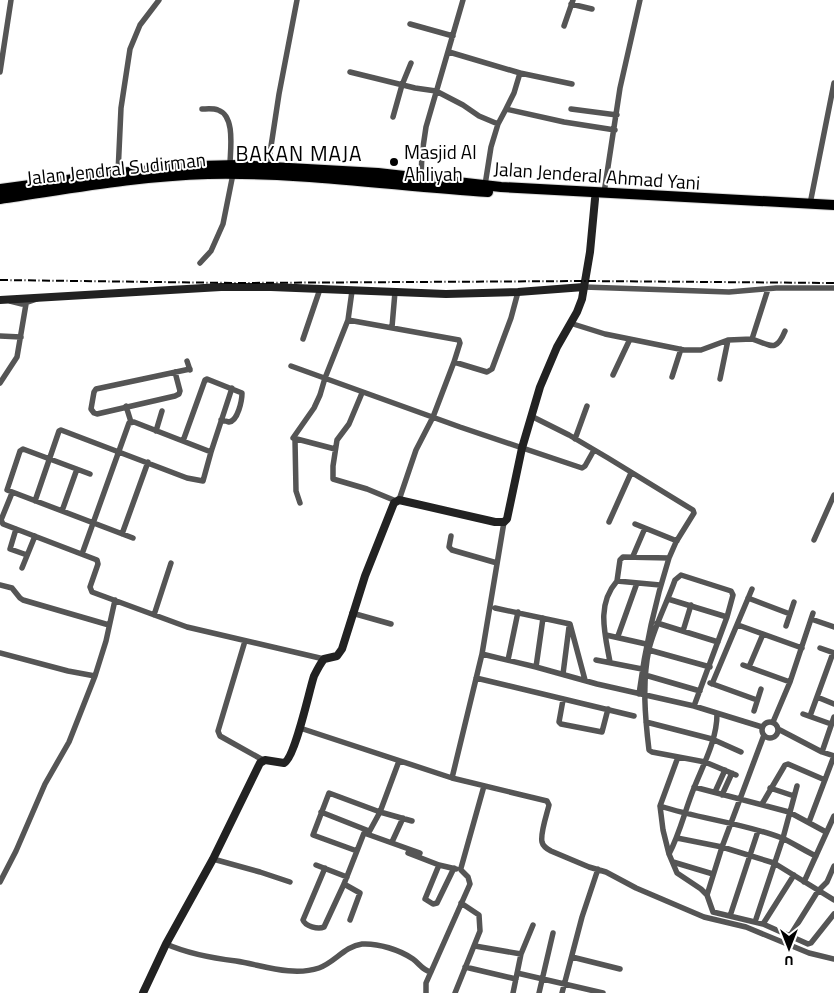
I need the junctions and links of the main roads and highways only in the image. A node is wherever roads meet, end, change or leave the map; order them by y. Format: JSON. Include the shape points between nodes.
{"nodes":[{"id":1,"x":231,"y":170,"type":"junction"},
{"id":2,"x":0,"y":189,"type":"edge"},
{"id":3,"x":600,"y":196,"type":"junction"},
{"id":4,"x":0,"y":199,"type":"edge"},
{"id":5,"x":834,"y":205,"type":"edge"},
{"id":6,"x":834,"y":210,"type":"edge"}],
"edges":[{"from":1,"to":2,"type":"highway","name":"Jalan Jenderal Ahmad Yani","via":[[118,173]]},
{"from":1,"to":3,"type":"highway","name":"Jalan Jendral Sudirman","via":[[449,189]]},
{"from":1,"to":3,"type":"highway","name":"Jalan Jenderal Ahmad Yani","via":[[268,166],[421,177]]},
{"from":1,"to":4,"type":"highway","name":"Jalan Jendral Sudirman","via":[[122,181]]},
{"from":3,"to":5,"type":"highway","name":"Jalan Jenderal Ahmad Yani"},
{"from":3,"to":6,"type":"highway","name":"Jalan Jendral Sudirman"}]}
